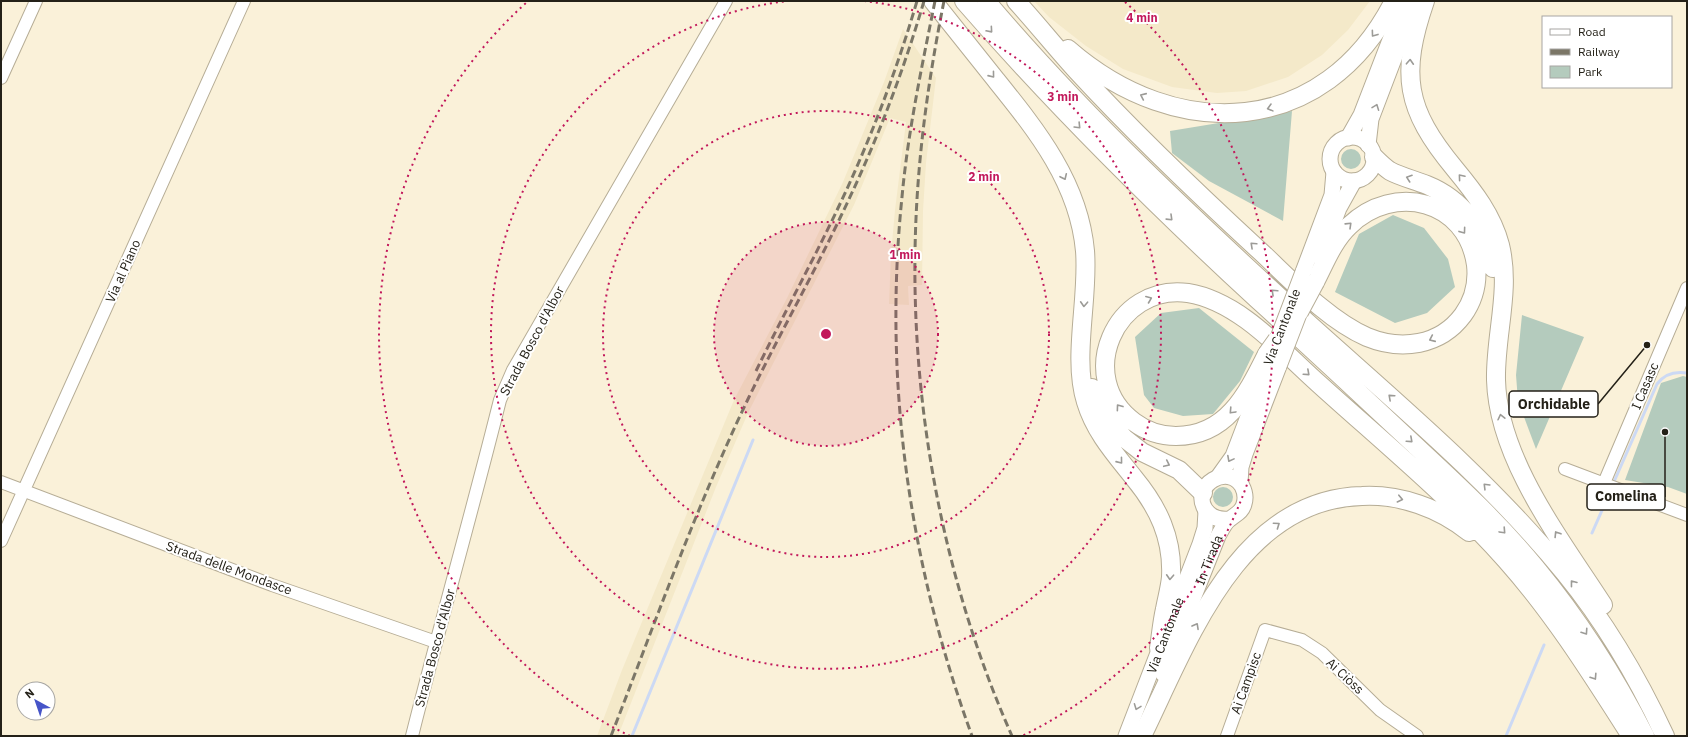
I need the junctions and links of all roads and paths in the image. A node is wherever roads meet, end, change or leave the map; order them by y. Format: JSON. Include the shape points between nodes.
{"nodes":[{"id":1,"x":36,"y":1,"type":"edge"},
{"id":2,"x":244,"y":1,"type":"edge"},
{"id":3,"x":726,"y":1,"type":"edge"},
{"id":4,"x":933,"y":1,"type":"edge"},
{"id":5,"x":964,"y":1,"type":"edge"},
{"id":6,"x":986,"y":1,"type":"edge"},
{"id":7,"x":1017,"y":1,"type":"edge"},
{"id":8,"x":1394,"y":1,"type":"edge"},
{"id":9,"x":1405,"y":1,"type":"edge"},
{"id":10,"x":1416,"y":1,"type":"edge"},
{"id":11,"x":1425,"y":1,"type":"edge"},
{"id":12,"x":1,"y":78,"type":"edge"},
{"id":13,"x":1348,"y":138,"type":"junction"},
{"id":14,"x":1371,"y":151,"type":"junction"},
{"id":15,"x":1334,"y":172,"type":"junction"},
{"id":16,"x":1354,"y":181,"type":"junction"},
{"id":17,"x":1310,"y":278,"type":"junction"},
{"id":18,"x":1687,"y":288,"type":"edge"},
{"id":19,"x":1299,"y":312,"type":"joint"},
{"id":20,"x":1277,"y":340,"type":"joint"},
{"id":21,"x":1497,"y":344,"type":"junction"},
{"id":22,"x":1082,"y":348,"type":"junction"},
{"id":23,"x":1272,"y":359,"type":"junction"},
{"id":24,"x":1565,"y":469,"type":"dead end"},
{"id":25,"x":1218,"y":477,"type":"junction"},
{"id":26,"x":1,"y":482,"type":"edge"},
{"id":27,"x":1240,"y":483,"type":"junction"},
{"id":28,"x":1610,"y":485,"type":"junction"},
{"id":29,"x":24,"y":491,"type":"junction"},
{"id":30,"x":1203,"y":493,"type":"junction"},
{"id":31,"x":1206,"y":511,"type":"junction"},
{"id":32,"x":1687,"y":515,"type":"edge"},
{"id":33,"x":1229,"y":519,"type":"junction"},
{"id":34,"x":1,"y":541,"type":"edge"},
{"id":35,"x":1518,"y":574,"type":"junction"},
{"id":36,"x":1265,"y":630,"type":"joint"},
{"id":37,"x":436,"y":642,"type":"junction"},
{"id":38,"x":1159,"y":648,"type":"junction"},
{"id":39,"x":412,"y":736,"type":"edge"},
{"id":40,"x":1126,"y":736,"type":"edge"},
{"id":41,"x":1139,"y":736,"type":"edge"},
{"id":42,"x":1142,"y":736,"type":"edge"},
{"id":43,"x":1227,"y":736,"type":"edge"},
{"id":44,"x":1417,"y":736,"type":"edge"},
{"id":45,"x":1631,"y":736,"type":"edge"},
{"id":46,"x":1645,"y":736,"type":"edge"},
{"id":47,"x":1664,"y":736,"type":"edge"},
{"id":48,"x":1676,"y":736,"type":"edge"}],
"edges":[{"from":1,"to":12,"type":"street"},
{"from":2,"to":29,"type":"street","name":"Via al Piano"},
{"from":3,"to":37,"type":"street","name":"Strada Bosco d'Albor","via":[[505,386]]},
{"from":4,"to":22,"type":"highway","one_way":true,"via":[[1028,120],[1053,156],[1066,182],[1080,221],[1085,251]]},
{"from":5,"to":46,"type":"highway","one_way":true,"via":[[1052,99],[1136,185],[1438,466],[1504,532],[1535,566],[1578,623],[1616,682]]},
{"from":47,"to":6,"type":"highway","one_way":true,"via":[[1636,679],[1595,614],[1565,573],[1517,518],[1453,454],[1241,262],[1154,179]]},
{"from":8,"to":7,"type":"highway","one_way":true,"via":[[1376,32],[1358,53],[1320,86],[1272,107],[1246,113],[1222,114],[1173,107],[1116,82],[1070,50]]},
{"from":17,"to":7,"type":"highway","one_way":true,"via":[[1349,225],[1374,208],[1403,201],[1432,206],[1456,223],[1470,243],[1477,269],[1474,293],[1466,311],[1452,327],[1432,339],[1408,345],[1388,343],[1348,327],[1268,259],[1155,151],[1077,71]]},
{"from":9,"to":13,"type":"main road","via":[[1361,114]]},
{"from":14,"to":10,"type":"main road","one_way":true,"via":[[1371,119]]},
{"from":21,"to":11,"type":"highway","one_way":true,"via":[[1504,288],[1497,236],[1481,203],[1431,138],[1413,96],[1410,56]]},
{"from":13,"to":14,"type":"main road","via":[[1359,139]]},
{"from":13,"to":15,"type":"main road","via":[[1338,143],[1331,152],[1330,161]]},
{"from":14,"to":16,"type":"main road","via":[[1373,164],[1369,173]]},
{"from":21,"to":14,"type":"highway","one_way":true,"via":[[1493,269],[1488,250],[1477,227],[1466,212],[1448,196],[1426,184],[1385,168]]},
{"from":15,"to":16,"type":"main road","via":[[1344,179]]},
{"from":15,"to":17,"type":"main road","name":"Via Cantonale","via":[[1332,195]]},
{"from":16,"to":17,"type":"main road","name":"Via Cantonale","via":[[1339,208]]},
{"from":17,"to":19,"type":"highway","bridge":true},
{"from":17,"to":20,"type":"main road","name":"Via Cantonale","bridge":true},
{"from":18,"to":28,"type":"street","name":"I Casasc"},
{"from":19,"to":23,"type":"main road","name":"Via Cantonale","bridge":true},
{"from":20,"to":23,"type":"highway","bridge":true},
{"from":48,"to":21,"type":"highway","one_way":true,"via":[[1656,693],[1628,644],[1553,527],[1519,467],[1507,437],[1498,401]]},
{"from":22,"to":30,"type":"highway","one_way":true,"via":[[1084,366],[1092,388],[1112,424],[1137,448],[1179,470]]},
{"from":22,"to":38,"type":"highway","one_way":true,"via":[[1083,387],[1094,422],[1108,446],[1148,495],[1166,533],[1171,575]]},
{"from":23,"to":25,"type":"main road","name":"Via Cantonale","one_way":true,"via":[[1232,456]]},
{"from":23,"to":27,"type":"main road","name":"Via Cantonale","via":[[1241,467]]},
{"from":23,"to":35,"type":"highway","one_way":true,"via":[[1229,415],[1210,428],[1191,436],[1160,435],[1133,422],[1124,414],[1113,397],[1105,373],[1106,352],[1111,335],[1121,319],[1143,301],[1158,295],[1180,292],[1203,297],[1225,306],[1266,336],[1414,469],[1475,527]]},
{"from":24,"to":28,"type":"street"},
{"from":25,"to":27,"type":"main road","via":[[1231,478]]},
{"from":25,"to":30,"type":"main road","via":[[1208,484]]},
{"from":26,"to":29,"type":"street","name":"Strada delle Mondasce"},
{"from":27,"to":33,"type":"main road","via":[[1245,494],[1245,502],[1240,513]]},
{"from":28,"to":32,"type":"street"},
{"from":29,"to":34,"type":"street","name":"Via al Piano"},
{"from":29,"to":37,"type":"street","name":"Strada delle Mondasce","via":[[272,585]]},
{"from":30,"to":31,"type":"main road","via":[[1202,502]]},
{"from":31,"to":33,"type":"main road","via":[[1215,518]]},
{"from":31,"to":38,"type":"main road","name":"Via Cantonale","via":[[1205,528],[1200,544]]},
{"from":33,"to":41,"type":"main road","name":"In Tirada","via":[[1214,544]]},
{"from":42,"to":35,"type":"highway","one_way":true,"via":[[1194,629],[1222,584],[1262,536],[1302,510],[1324,501],[1353,496],[1383,496],[1410,502],[1431,509],[1458,524]]},
{"from":35,"to":45,"type":"highway","one_way":true,"via":[[1575,649]]},
{"from":36,"to":43,"type":"street","name":"Ai Campisc"},
{"from":36,"to":44,"type":"street","name":"Ai Ciòss","via":[[1302,640],[1322,654],[1380,710]]},
{"from":37,"to":39,"type":"street","name":"Strada Bosco d'Albor"},
{"from":38,"to":40,"type":"main road","name":"Via Cantonale","one_way":true}]}
